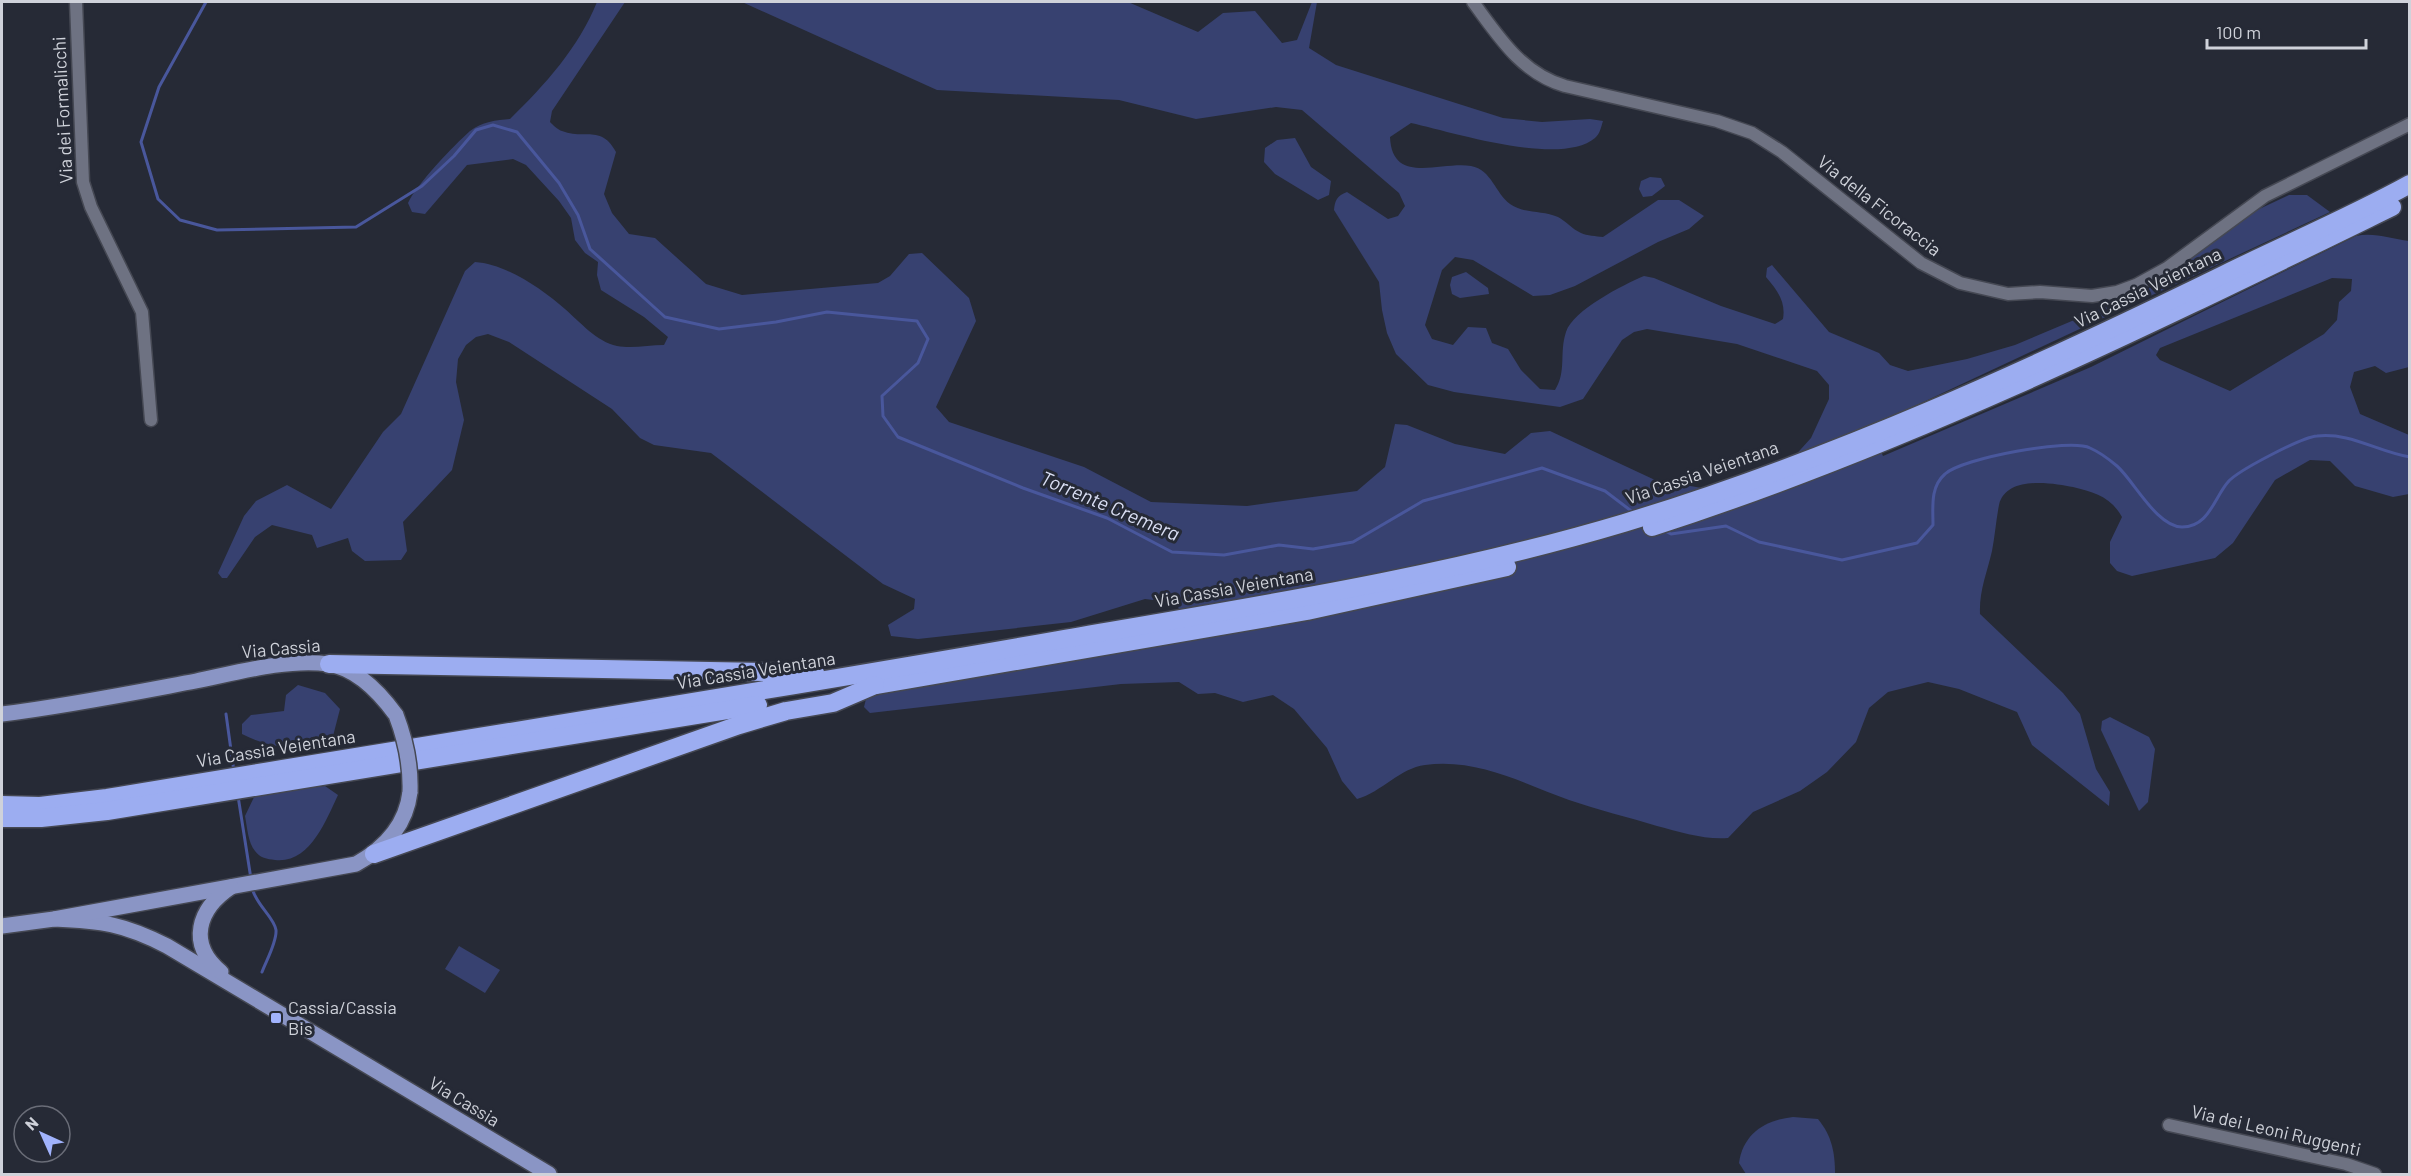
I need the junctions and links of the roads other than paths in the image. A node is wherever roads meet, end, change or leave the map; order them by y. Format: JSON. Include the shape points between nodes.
{"nodes":[{"id":1,"x":76,"y":2,"type":"edge"},
{"id":2,"x":1473,"y":2,"type":"edge"},
{"id":3,"x":2409,"y":124,"type":"edge"},
{"id":4,"x":2404,"y":194,"type":"edge"},
{"id":5,"x":151,"y":420,"type":"dead end"},
{"id":6,"x":1171,"y":628,"type":"junction"},
{"id":7,"x":927,"y":663,"type":"junction"},
{"id":8,"x":329,"y":664,"type":"junction"},
{"id":9,"x":875,"y":685,"type":"junction"},
{"id":10,"x":2,"y":714,"type":"edge"},
{"id":11,"x":253,"y":780,"type":"junction"},
{"id":12,"x":229,"y":784,"type":"junction"},
{"id":13,"x":2,"y":805,"type":"edge"},
{"id":14,"x":2,"y":818,"type":"edge"},
{"id":15,"x":374,"y":854,"type":"junction"},
{"id":16,"x":246,"y":882,"type":"junction"},
{"id":17,"x":54,"y":919,"type":"junction"},
{"id":18,"x":2,"y":926,"type":"edge"},
{"id":19,"x":236,"y":987,"type":"junction"},
{"id":20,"x":2169,"y":1125,"type":"dead end"},
{"id":21,"x":549,"y":1174,"type":"edge"},
{"id":22,"x":2375,"y":1174,"type":"edge"}],
"edges":[{"from":1,"to":5,"type":"street","name":"Via dei Formalicchi","via":[[83,182],[91,207],[142,312]]},
{"from":2,"to":3,"type":"street","name":"Via della Ficoraccia","via":[[1510,51],[1541,77],[1752,133],[1782,152],[1921,263],[1960,283],[2001,293],[2086,296],[2130,288],[2167,268],[2265,196]]},
{"from":4,"to":6,"type":"highway","name":"Via Cassia Veientana","via":[[2007,392],[1874,440],[1720,505],[1583,546],[1380,597]]},
{"from":6,"to":7,"type":"highway","name":"Via Cassia Veientana"},
{"from":6,"to":9,"type":"highway","name":"Via Cassia Veientana"},
{"from":7,"to":8,"type":"highway","via":[[797,674]]},
{"from":7,"to":11,"type":"highway","name":"Via Cassia Veientana"},
{"from":8,"to":10,"type":"main road","name":"Via Cassia","via":[[244,672]]},
{"from":8,"to":15,"type":"main road","name":"Via Cassia","bridge":true,"via":[[369,684],[396,716],[405,737],[411,771],[408,807],[398,829]]},
{"from":9,"to":11,"type":"highway","name":"Via Cassia Veientana","via":[[399,765]]},
{"from":9,"to":15,"type":"highway","via":[[833,703],[739,725]]},
{"from":11,"to":12,"type":"highway","name":"Via Cassia Veientana"},
{"from":12,"to":13,"type":"highway","name":"Via Cassia Veientana","via":[[40,806]]},
{"from":12,"to":14,"type":"highway","name":"Via Cassia Veientana","via":[[107,812]]},
{"from":15,"to":16,"type":"main road","name":"Via Cassia","via":[[333,870]]},
{"from":16,"to":17,"type":"main road","name":"Via Cassia"},
{"from":16,"to":19,"type":"main road","name":"Via Cassia","via":[[209,904],[200,928],[205,955]]},
{"from":17,"to":18,"type":"main road","name":"Via Cassia"},
{"from":17,"to":19,"type":"main road","name":"Via Cassia","via":[[121,925],[167,946]]},
{"from":19,"to":21,"type":"main road","name":"Via Cassia"},
{"from":20,"to":22,"type":"street","name":"Via dei Leoni Ruggenti","via":[[2346,1164]]}]}
